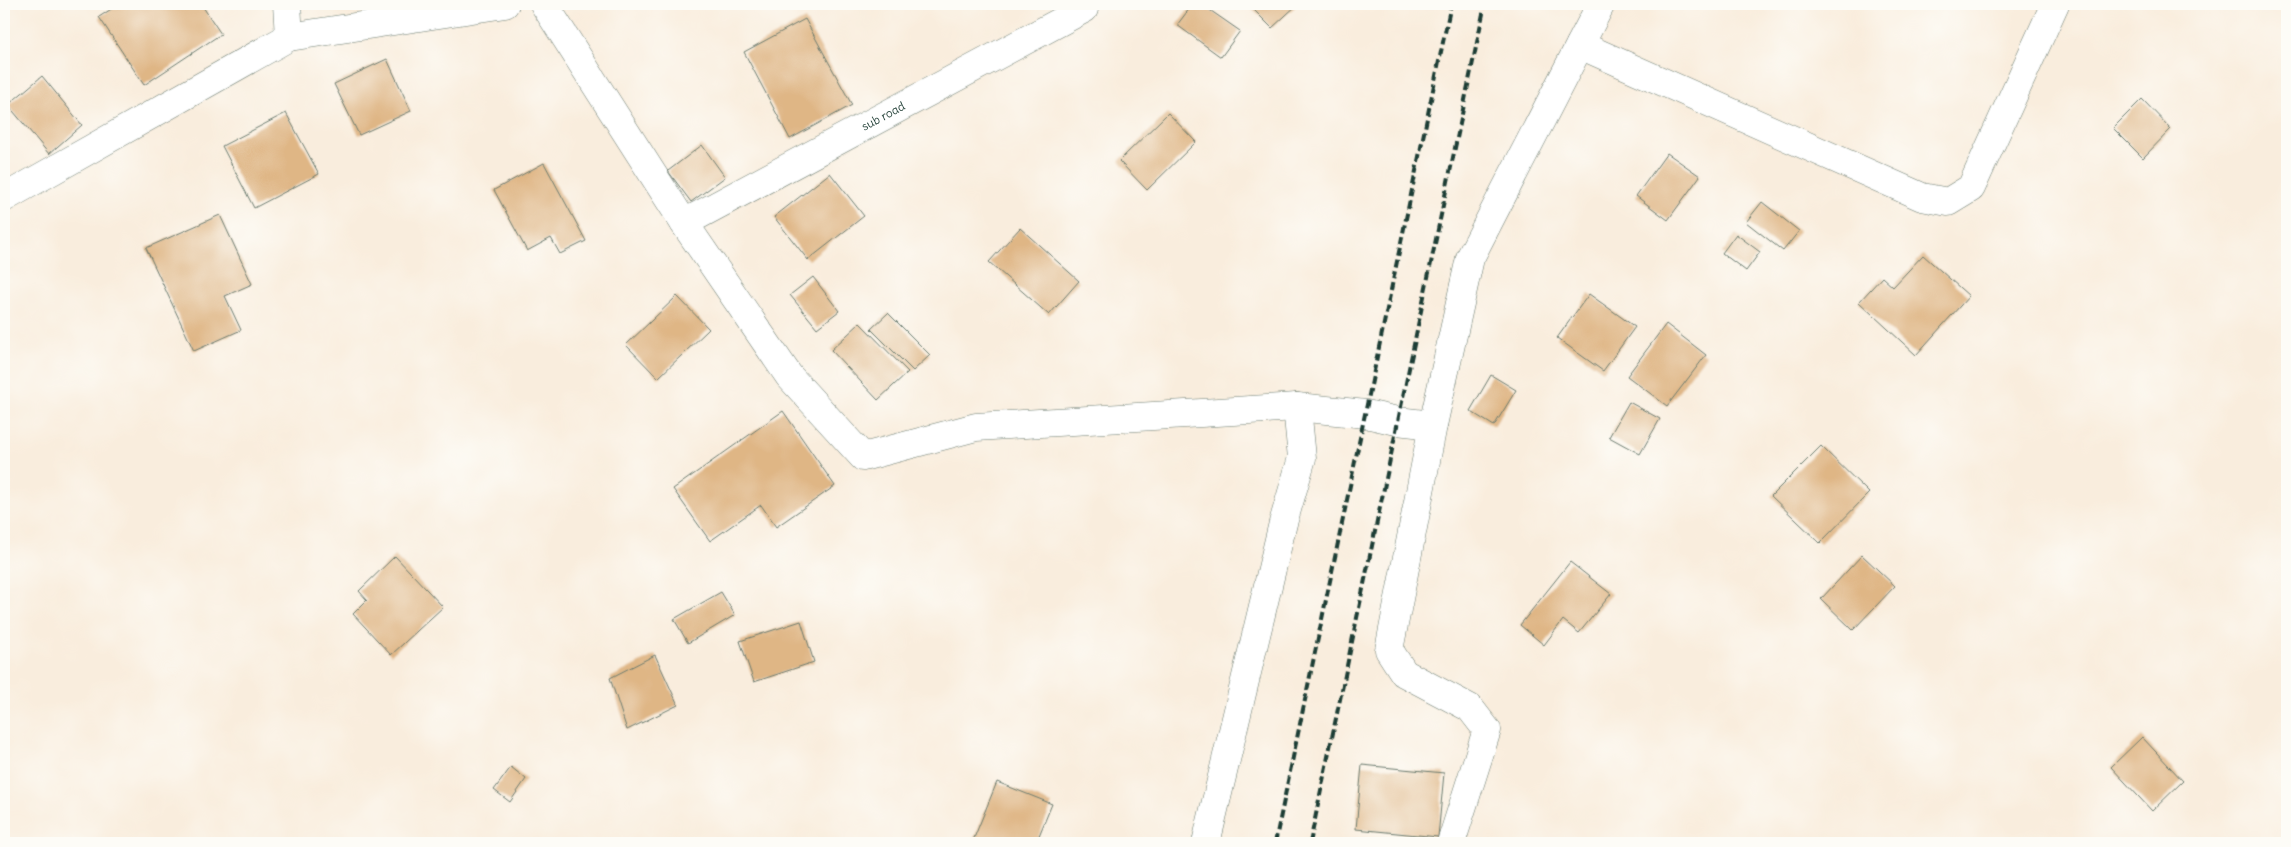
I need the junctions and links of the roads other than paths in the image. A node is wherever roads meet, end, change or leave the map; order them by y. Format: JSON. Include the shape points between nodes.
{"nodes":[{"id":1,"x":287,"y":4,"type":"edge"},
{"id":2,"x":505,"y":4,"type":"edge"},
{"id":3,"x":544,"y":4,"type":"edge"},
{"id":4,"x":1601,"y":4,"type":"edge"},
{"id":5,"x":2054,"y":4,"type":"edge"},
{"id":6,"x":1084,"y":9,"type":"dead end"},
{"id":7,"x":289,"y":37,"type":"junction"},
{"id":8,"x":1580,"y":45,"type":"junction"},
{"id":9,"x":4,"y":198,"type":"edge"},
{"id":10,"x":684,"y":224,"type":"junction"},
{"id":11,"x":1297,"y":407,"type":"junction"},
{"id":12,"x":1433,"y":425,"type":"junction"},
{"id":13,"x":1206,"y":843,"type":"edge"},
{"id":14,"x":1451,"y":843,"type":"edge"}],
"edges":[{"from":1,"to":7,"type":"street"},
{"from":2,"to":7,"type":"street"},
{"from":3,"to":10,"type":"street"},
{"from":4,"to":8,"type":"street"},
{"from":5,"to":8,"type":"street","via":[[1970,188],[1948,202],[1922,197]]},
{"from":6,"to":10,"type":"street","name":"sub road"},
{"from":7,"to":9,"type":"street"},
{"from":8,"to":12,"type":"street","via":[[1470,258]]},
{"from":10,"to":11,"type":"street","via":[[789,376],[863,457],[976,427]]},
{"from":11,"to":12,"type":"street"},
{"from":11,"to":13,"type":"street","via":[[1302,458],[1283,523]]},
{"from":12,"to":14,"type":"street","via":[[1389,650],[1404,674],[1470,708],[1487,730]]}]}
